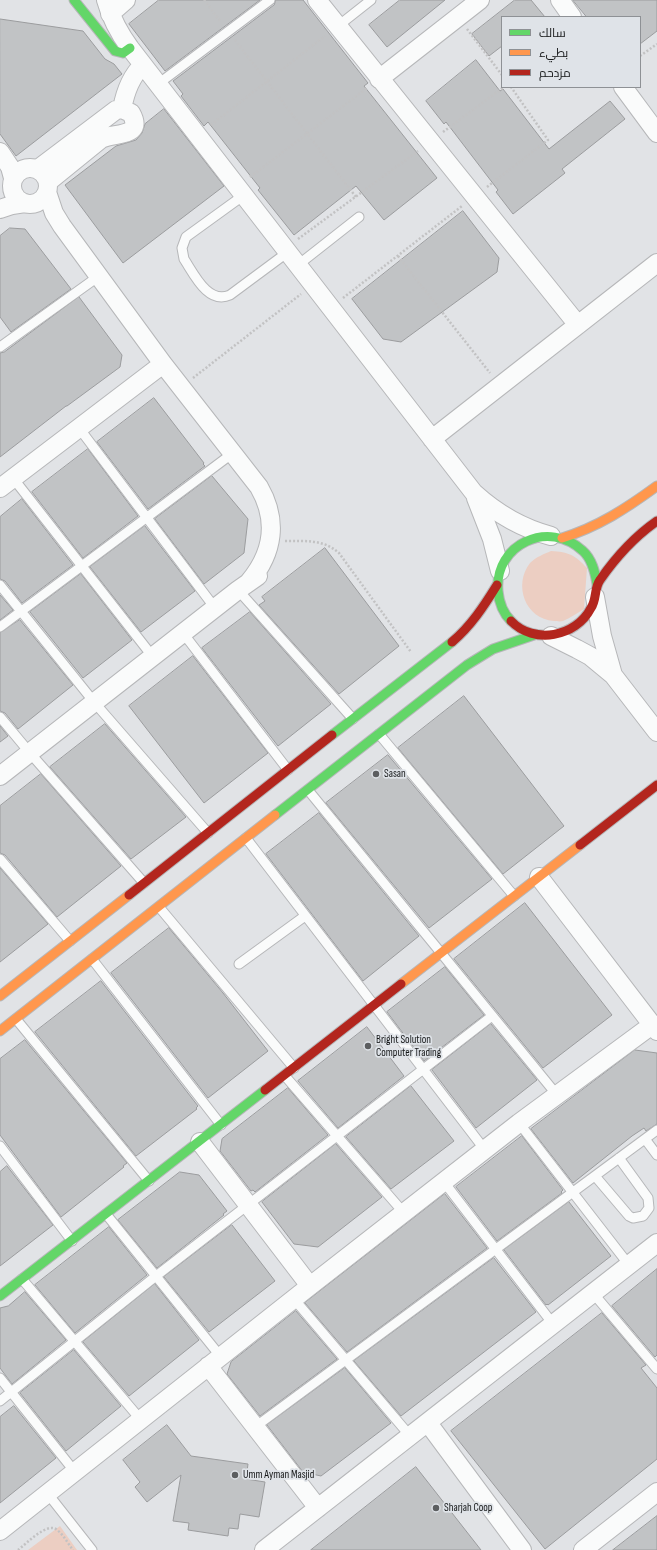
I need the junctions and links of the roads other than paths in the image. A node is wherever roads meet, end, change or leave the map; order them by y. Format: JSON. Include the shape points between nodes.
{"nodes":[{"id":1,"x":74,"y":0,"type":"edge"},
{"id":2,"x":126,"y":0,"type":"edge"},
{"id":3,"x":270,"y":0,"type":"edge"},
{"id":4,"x":317,"y":0,"type":"edge"},
{"id":5,"x":371,"y":0,"type":"edge"},
{"id":6,"x":480,"y":0,"type":"edge"},
{"id":7,"x":560,"y":0,"type":"edge"},
{"id":8,"x":108,"y":7,"type":"edge"},
{"id":9,"x":571,"y":16,"type":"edge"},
{"id":10,"x":338,"y":26,"type":"junction"},
{"id":11,"x":130,"y":48,"type":"junction"},
{"id":12,"x":143,"y":65,"type":"junction"},
{"id":13,"x":379,"y":79,"type":"junction"},
{"id":14,"x":158,"y":84,"type":"junction"},
{"id":15,"x":624,"y":88,"type":"edge"},
{"id":16,"x":122,"y":109,"type":"junction"},
{"id":17,"x":657,"y":133,"type":"edge"},
{"id":18,"x":0,"y":152,"type":"edge"},
{"id":19,"x":13,"y":181,"type":"junction"},
{"id":20,"x":44,"y":181,"type":"junction"},
{"id":21,"x":241,"y":191,"type":"junction"},
{"id":22,"x":0,"y":203,"type":"edge"},
{"id":23,"x":27,"y":204,"type":"junction"},
{"id":24,"x":0,"y":209,"type":"edge"},
{"id":25,"x":359,"y":217,"type":"dead end"},
{"id":26,"x":62,"y":226,"type":"junction"},
{"id":27,"x":290,"y":255,"type":"junction"},
{"id":28,"x":657,"y":263,"type":"edge"},
{"id":29,"x":98,"y":276,"type":"junction"},
{"id":30,"x":578,"y":325,"type":"junction"},
{"id":31,"x":0,"y":347,"type":"edge"},
{"id":32,"x":163,"y":364,"type":"junction"},
{"id":33,"x":79,"y":428,"type":"junction"},
{"id":34,"x":432,"y":439,"type":"junction"},
{"id":35,"x":232,"y":453,"type":"junction"},
{"id":36,"x":7,"y":483,"type":"edge"},
{"id":37,"x":259,"y":486,"type":"junction"},
{"id":38,"x":657,"y":486,"type":"edge"},
{"id":39,"x":474,"y":493,"type":"junction"},
{"id":40,"x":146,"y":517,"type":"junction"},
{"id":41,"x":657,"y":521,"type":"edge"},
{"id":42,"x":557,"y":537,"type":"junction"},
{"id":43,"x":82,"y":566,"type":"junction"},
{"id":44,"x":498,"y":578,"type":"junction"},
{"id":45,"x":0,"y":585,"type":"edge"},
{"id":46,"x":244,"y":586,"type":"junction"},
{"id":47,"x":596,"y":591,"type":"junction"},
{"id":48,"x":215,"y":608,"type":"junction"},
{"id":49,"x":20,"y":612,"type":"junction"},
{"id":50,"x":0,"y":627,"type":"edge"},
{"id":51,"x":182,"y":633,"type":"junction"},
{"id":52,"x":543,"y":636,"type":"junction"},
{"id":53,"x":153,"y":657,"type":"junction"},
{"id":54,"x":613,"y":675,"type":"junction"},
{"id":55,"x":94,"y":702,"type":"junction"},
{"id":56,"x":0,"y":716,"type":"edge"},
{"id":57,"x":354,"y":719,"type":"junction"},
{"id":58,"x":657,"y":732,"type":"edge"},
{"id":59,"x":379,"y":734,"type":"junction"},
{"id":60,"x":30,"y":753,"type":"junction"},
{"id":61,"x":288,"y":770,"type":"junction"},
{"id":62,"x":0,"y":776,"type":"edge"},
{"id":63,"x":657,"y":785,"type":"edge"},
{"id":64,"x":308,"y":790,"type":"junction"},
{"id":65,"x":208,"y":833,"type":"junction"},
{"id":66,"x":246,"y":838,"type":"junction"},
{"id":67,"x":0,"y":859,"type":"edge"},
{"id":68,"x":539,"y":877,"type":"junction"},
{"id":69,"x":147,"y":888,"type":"junction"},
{"id":70,"x":514,"y":896,"type":"junction"},
{"id":71,"x":159,"y":907,"type":"junction"},
{"id":72,"x":305,"y":916,"type":"junction"},
{"id":73,"x":107,"y":934,"type":"dead end"},
{"id":74,"x":70,"y":941,"type":"junction"},
{"id":75,"x":442,"y":954,"type":"junction"},
{"id":76,"x":95,"y":956,"type":"junction"},
{"id":77,"x":239,"y":964,"type":"dead end"},
{"id":78,"x":0,"y":996,"type":"edge"},
{"id":79,"x":375,"y":1006,"type":"junction"},
{"id":80,"x":492,"y":1016,"type":"junction"},
{"id":81,"x":16,"y":1018,"type":"junction"},
{"id":82,"x":655,"y":1028,"type":"edge"},
{"id":83,"x":0,"y":1031,"type":"edge"},
{"id":84,"x":294,"y":1068,"type":"junction"},
{"id":85,"x":423,"y":1070,"type":"junction"},
{"id":86,"x":285,"y":1076,"type":"junction"},
{"id":87,"x":557,"y":1096,"type":"junction"},
{"id":88,"x":519,"y":1123,"type":"junction"},
{"id":89,"x":221,"y":1125,"type":"junction"},
{"id":90,"x":657,"y":1130,"type":"edge"},
{"id":91,"x":337,"y":1136,"type":"junction"},
{"id":92,"x":645,"y":1139,"type":"junction"},
{"id":93,"x":200,"y":1142,"type":"junction"},
{"id":94,"x":0,"y":1146,"type":"edge"},
{"id":95,"x":485,"y":1150,"type":"junction"},
{"id":96,"x":657,"y":1155,"type":"edge"},
{"id":97,"x":619,"y":1158,"type":"junction"},
{"id":98,"x":595,"y":1176,"type":"junction"},
{"id":99,"x":149,"y":1181,"type":"junction"},
{"id":100,"x":444,"y":1182,"type":"junction"},
{"id":101,"x":573,"y":1192,"type":"junction"},
{"id":102,"x":248,"y":1205,"type":"junction"},
{"id":103,"x":404,"y":1213,"type":"junction"},
{"id":104,"x":106,"y":1214,"type":"junction"},
{"id":105,"x":72,"y":1241,"type":"junction"},
{"id":106,"x":657,"y":1243,"type":"edge"},
{"id":107,"x":496,"y":1249,"type":"junction"},
{"id":108,"x":629,"y":1265,"type":"junction"},
{"id":109,"x":156,"y":1276,"type":"junction"},
{"id":110,"x":22,"y":1279,"type":"junction"},
{"id":111,"x":310,"y":1286,"type":"junction"},
{"id":112,"x":593,"y":1293,"type":"junction"},
{"id":113,"x":0,"y":1296,"type":"edge"},
{"id":114,"x":294,"y":1299,"type":"junction"},
{"id":115,"x":553,"y":1324,"type":"junction"},
{"id":116,"x":75,"y":1342,"type":"junction"},
{"id":117,"x":346,"y":1360,"type":"junction"},
{"id":118,"x":215,"y":1362,"type":"junction"},
{"id":119,"x":657,"y":1368,"type":"edge"},
{"id":120,"x":0,"y":1378,"type":"edge"},
{"id":121,"x":11,"y":1392,"type":"junction"},
{"id":122,"x":0,"y":1401,"type":"edge"},
{"id":123,"x":141,"y":1420,"type":"junction"},
{"id":124,"x":428,"y":1423,"type":"junction"},
{"id":125,"x":255,"y":1427,"type":"junction"},
{"id":126,"x":411,"y":1437,"type":"junction"},
{"id":127,"x":75,"y":1472,"type":"junction"},
{"id":128,"x":657,"y":1492,"type":"edge"},
{"id":129,"x":48,"y":1494,"type":"junction"},
{"id":130,"x":318,"y":1508,"type":"junction"},
{"id":131,"x":2,"y":1526,"type":"edge"},
{"id":132,"x":92,"y":1550,"type":"edge"},
{"id":133,"x":264,"y":1550,"type":"edge"},
{"id":134,"x":522,"y":1550,"type":"edge"},
{"id":135,"x":583,"y":1550,"type":"edge"}],
"edges":[{"from":1,"to":11,"type":"main road","via":[[115,51],[123,53]]},
{"from":2,"to":8,"type":"street"},
{"from":3,"to":14,"type":"lane"},
{"from":4,"to":10,"type":"street"},
{"from":5,"to":10,"type":"lane"},
{"from":6,"to":13,"type":"street"},
{"from":7,"to":9,"type":"street"},
{"from":8,"to":11,"type":"street","via":[[119,32]]},
{"from":10,"to":13,"type":"street"},
{"from":11,"to":12,"type":"street"},
{"from":12,"to":14,"type":"street"},
{"from":12,"to":16,"type":"street","via":[[132,80]]},
{"from":13,"to":30,"type":"street"},
{"from":14,"to":21,"type":"street"},
{"from":15,"to":17,"type":"street"},
{"from":16,"to":20,"type":"street","via":[[116,110]]},
{"from":16,"to":20,"type":"street","via":[[131,113],[134,118],[133,128],[129,132],[105,136]]},
{"from":18,"to":19,"type":"street","via":[[10,167]]},
{"from":19,"to":20,"type":"street","via":[[16,173],[26,168]]},
{"from":19,"to":22,"type":"street"},
{"from":19,"to":23,"type":"street","via":[[13,193],[16,198]]},
{"from":20,"to":23,"type":"street","via":[[40,201]]},
{"from":20,"to":26,"type":"street","via":[[54,213]]},
{"from":21,"to":27,"type":"street"},
{"from":21,"to":27,"type":"lane","via":[[190,233],[183,242],[184,259],[207,291],[216,297],[230,295]]},
{"from":23,"to":24,"type":"street"},
{"from":23,"to":26,"type":"street"},
{"from":25,"to":27,"type":"lane"},
{"from":26,"to":29,"type":"street"},
{"from":27,"to":34,"type":"street"},
{"from":28,"to":30,"type":"street"},
{"from":29,"to":31,"type":"lane"},
{"from":29,"to":32,"type":"street"},
{"from":30,"to":34,"type":"street"},
{"from":32,"to":33,"type":"street"},
{"from":32,"to":35,"type":"street"},
{"from":33,"to":36,"type":"street"},
{"from":33,"to":40,"type":"lane"},
{"from":34,"to":39,"type":"street"},
{"from":35,"to":37,"type":"street"},
{"from":35,"to":40,"type":"lane"},
{"from":36,"to":43,"type":"lane"},
{"from":37,"to":46,"type":"street","via":[[268,507],[270,541],[262,563]]},
{"from":37,"to":46,"type":"street","via":[[268,495],[280,516],[281,541],[270,565]]},
{"from":38,"to":42,"type":"main road","via":[[613,517],[579,533]]},
{"from":39,"to":42,"type":"street","via":[[502,516],[534,532]]},
{"from":39,"to":44,"type":"street","via":[[492,539]]},
{"from":40,"to":43,"type":"lane"},
{"from":40,"to":48,"type":"lane"},
{"from":41,"to":47,"type":"main road","via":[[617,557]]},
{"from":42,"to":44,"type":"main road","via":[[535,538],[520,544],[504,561]]},
{"from":42,"to":47,"type":"main road","via":[[573,543],[590,561],[595,572]]},
{"from":43,"to":49,"type":"lane"},
{"from":43,"to":53,"type":"lane"},
{"from":44,"to":52,"type":"main road","via":[[500,601],[507,616],[519,628]]},
{"from":44,"to":57,"type":"main road","via":[[481,612],[460,636]]},
{"from":45,"to":49,"type":"lane"},
{"from":46,"to":48,"type":"street"},
{"from":46,"to":57,"type":"lane"},
{"from":47,"to":52,"type":"main road","via":[[591,609],[574,628],[563,634]]},
{"from":47,"to":54,"type":"street","via":[[602,636]]},
{"from":48,"to":51,"type":"street"},
{"from":49,"to":50,"type":"lane"},
{"from":49,"to":55,"type":"lane"},
{"from":51,"to":53,"type":"street"},
{"from":51,"to":61,"type":"lane"},
{"from":52,"to":54,"type":"street","via":[[577,649]]},
{"from":52,"to":59,"type":"main road","via":[[506,644],[480,656]]},
{"from":53,"to":55,"type":"street"},
{"from":54,"to":58,"type":"street"},
{"from":55,"to":60,"type":"street"},
{"from":55,"to":65,"type":"lane"},
{"from":56,"to":60,"type":"lane"},
{"from":57,"to":61,"type":"main road"},
{"from":59,"to":64,"type":"main road"},
{"from":59,"to":70,"type":"lane"},
{"from":60,"to":62,"type":"street"},
{"from":60,"to":69,"type":"lane"},
{"from":61,"to":65,"type":"main road"},
{"from":63,"to":68,"type":"main road"},
{"from":64,"to":66,"type":"main road"},
{"from":64,"to":75,"type":"lane"},
{"from":65,"to":69,"type":"main road"},
{"from":66,"to":71,"type":"main road"},
{"from":66,"to":72,"type":"lane"},
{"from":67,"to":74,"type":"lane"},
{"from":68,"to":70,"type":"main road"},
{"from":68,"to":82,"type":"street"},
{"from":69,"to":74,"type":"main road"},
{"from":70,"to":75,"type":"main road"},
{"from":71,"to":76,"type":"main road"},
{"from":71,"to":84,"type":"lane"},
{"from":72,"to":77,"type":"lane"},
{"from":72,"to":79,"type":"lane"},
{"from":73,"to":76,"type":"main road"},
{"from":74,"to":78,"type":"main road"},
{"from":75,"to":79,"type":"main road"},
{"from":75,"to":80,"type":"lane"},
{"from":76,"to":81,"type":"main road"},
{"from":76,"to":89,"type":"lane"},
{"from":79,"to":84,"type":"main road"},
{"from":79,"to":85,"type":"lane"},
{"from":80,"to":85,"type":"lane"},
{"from":80,"to":87,"type":"lane"},
{"from":81,"to":83,"type":"main road"},
{"from":81,"to":99,"type":"lane"},
{"from":82,"to":87,"type":"street"},
{"from":84,"to":86,"type":"main road"},
{"from":85,"to":91,"type":"lane"},
{"from":85,"to":95,"type":"lane"},
{"from":86,"to":89,"type":"main road"},
{"from":86,"to":91,"type":"lane"},
{"from":87,"to":88,"type":"street"},
{"from":88,"to":95,"type":"street"},
{"from":88,"to":101,"type":"lane"},
{"from":89,"to":93,"type":"main road"},
{"from":90,"to":92,"type":"lane"},
{"from":91,"to":102,"type":"lane"},
{"from":91,"to":103,"type":"lane"},
{"from":92,"to":96,"type":"lane"},
{"from":92,"to":97,"type":"lane"},
{"from":93,"to":99,"type":"main road"},
{"from":93,"to":102,"type":"street"},
{"from":94,"to":105,"type":"lane"},
{"from":95,"to":100,"type":"street"},
{"from":97,"to":98,"type":"lane"},
{"from":97,"to":98,"type":"lane","via":[[648,1198],[649,1208],[643,1216],[629,1216]]},
{"from":98,"to":101,"type":"lane"},
{"from":99,"to":104,"type":"main road"},
{"from":100,"to":103,"type":"street"},
{"from":100,"to":107,"type":"lane"},
{"from":101,"to":107,"type":"lane"},
{"from":101,"to":108,"type":"lane"},
{"from":102,"to":109,"type":"lane"},
{"from":102,"to":111,"type":"street"},
{"from":103,"to":111,"type":"street"},
{"from":104,"to":105,"type":"main road"},
{"from":104,"to":109,"type":"lane"},
{"from":105,"to":110,"type":"main road"},
{"from":106,"to":108,"type":"street"},
{"from":107,"to":115,"type":"lane"},
{"from":107,"to":117,"type":"lane"},
{"from":108,"to":112,"type":"street"},
{"from":109,"to":116,"type":"lane"},
{"from":109,"to":118,"type":"lane"},
{"from":110,"to":113,"type":"main road"},
{"from":110,"to":116,"type":"lane"},
{"from":111,"to":114,"type":"street"},
{"from":112,"to":115,"type":"street"},
{"from":112,"to":119,"type":"lane"},
{"from":114,"to":117,"type":"lane"},
{"from":114,"to":118,"type":"street"},
{"from":115,"to":124,"type":"street"},
{"from":116,"to":121,"type":"lane"},
{"from":116,"to":123,"type":"lane"},
{"from":117,"to":125,"type":"lane"},
{"from":117,"to":126,"type":"lane"},
{"from":118,"to":123,"type":"street"},
{"from":118,"to":125,"type":"street"},
{"from":120,"to":121,"type":"lane"},
{"from":121,"to":122,"type":"lane"},
{"from":121,"to":127,"type":"lane"},
{"from":123,"to":127,"type":"street"},
{"from":124,"to":126,"type":"street"},
{"from":124,"to":134,"type":"street"},
{"from":125,"to":130,"type":"street"},
{"from":126,"to":130,"type":"street"},
{"from":127,"to":129,"type":"street"},
{"from":128,"to":135,"type":"street"},
{"from":129,"to":131,"type":"street"},
{"from":129,"to":132,"type":"lane"},
{"from":130,"to":133,"type":"street"}]}
